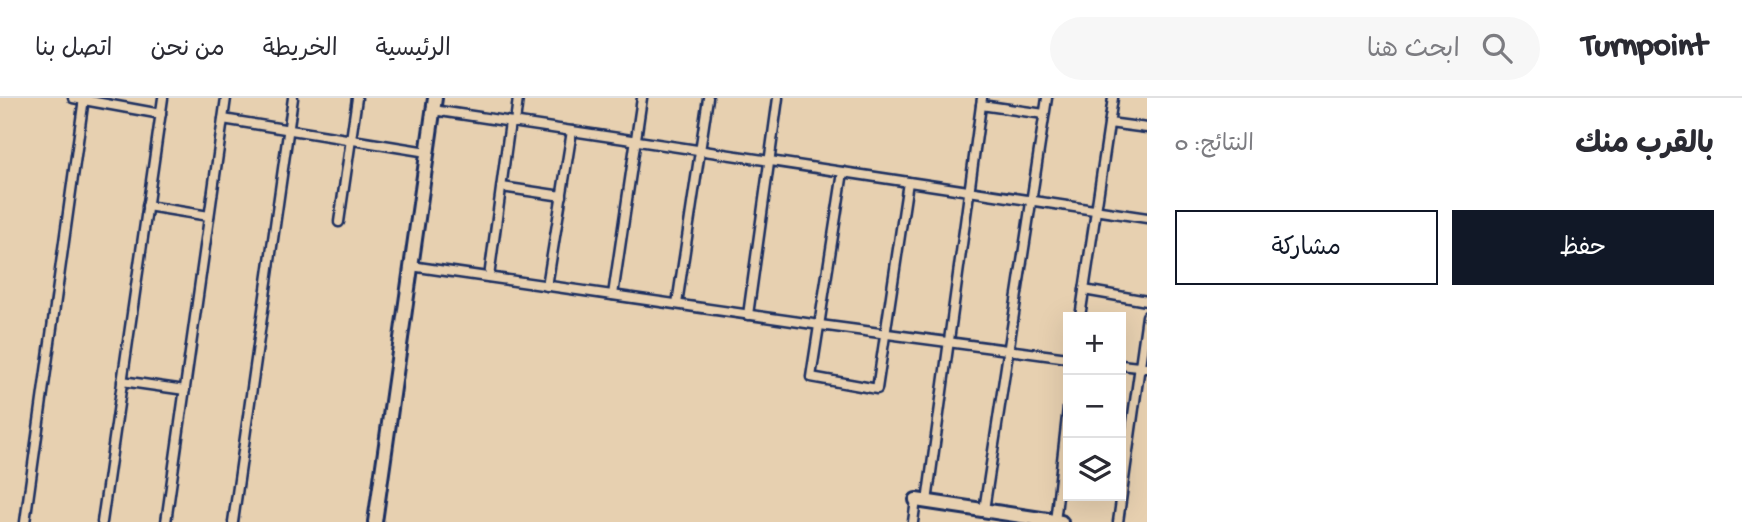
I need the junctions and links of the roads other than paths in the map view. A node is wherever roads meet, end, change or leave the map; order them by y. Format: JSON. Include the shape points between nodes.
{"nodes":[{"id":1,"x":73,"y":98,"type":"edge"},
{"id":2,"x":163,"y":98,"type":"edge"},
{"id":3,"x":226,"y":98,"type":"edge"},
{"id":4,"x":293,"y":98,"type":"edge"},
{"id":5,"x":357,"y":98,"type":"edge"},
{"id":6,"x":518,"y":98,"type":"edge"},
{"id":7,"x":642,"y":98,"type":"edge"},
{"id":8,"x":708,"y":98,"type":"edge"},
{"id":9,"x":778,"y":98,"type":"edge"},
{"id":10,"x":1047,"y":98,"type":"edge"},
{"id":11,"x":1113,"y":98,"type":"edge"},
{"id":12,"x":84,"y":99,"type":"edge"},
{"id":13,"x":981,"y":102,"type":"edge"},
{"id":14,"x":434,"y":104,"type":"edge"},
{"id":15,"x":161,"y":114,"type":"junction"},
{"id":16,"x":1044,"y":114,"type":"junction"},
{"id":17,"x":223,"y":119,"type":"junction"},
{"id":18,"x":513,"y":122,"type":"junction"},
{"id":19,"x":1109,"y":123,"type":"junction"},
{"id":20,"x":1147,"y":128,"type":"edge"},
{"id":21,"x":289,"y":129,"type":"junction"},
{"id":22,"x":572,"y":131,"type":"junction"},
{"id":23,"x":351,"y":141,"type":"junction"},
{"id":24,"x":636,"y":141,"type":"junction"},
{"id":25,"x":700,"y":151,"type":"junction"},
{"id":26,"x":427,"y":152,"type":"junction"},
{"id":27,"x":770,"y":161,"type":"junction"},
{"id":28,"x":844,"y":172,"type":"junction"},
{"id":29,"x":908,"y":182,"type":"junction"},
{"id":30,"x":502,"y":187,"type":"junction"},
{"id":31,"x":969,"y":191,"type":"junction"},
{"id":32,"x":562,"y":196,"type":"junction"},
{"id":33,"x":1031,"y":200,"type":"junction"},
{"id":34,"x":147,"y":206,"type":"junction"},
{"id":35,"x":1096,"y":210,"type":"junction"},
{"id":36,"x":209,"y":216,"type":"junction"},
{"id":37,"x":1147,"y":218,"type":"edge"},
{"id":38,"x":339,"y":222,"type":"dead end"},
{"id":39,"x":411,"y":266,"type":"junction"},
{"id":40,"x":489,"y":277,"type":"junction"},
{"id":41,"x":547,"y":286,"type":"junction"},
{"id":42,"x":1084,"y":290,"type":"junction"},
{"id":43,"x":613,"y":295,"type":"junction"},
{"id":44,"x":1147,"y":301,"type":"edge"},
{"id":45,"x":677,"y":304,"type":"junction"},
{"id":46,"x":1081,"y":312,"type":"edge"},
{"id":47,"x":748,"y":315,"type":"junction"},
{"id":48,"x":1147,"y":316,"type":"edge"},
{"id":49,"x":820,"y":325,"type":"junction"},
{"id":50,"x":886,"y":334,"type":"junction"},
{"id":51,"x":949,"y":342,"type":"junction"},
{"id":52,"x":1008,"y":349,"type":"junction"},
{"id":53,"x":1063,"y":357,"type":"edge"},
{"id":54,"x":1143,"y":368,"type":"edge"},
{"id":55,"x":122,"y":381,"type":"junction"},
{"id":56,"x":185,"y":390,"type":"junction"},
{"id":57,"x":1065,"y":438,"type":"edge"},
{"id":58,"x":922,"y":501,"type":"junction"},
{"id":59,"x":981,"y":514,"type":"edge"},
{"id":60,"x":25,"y":522,"type":"edge"},
{"id":61,"x":102,"y":522,"type":"edge"},
{"id":62,"x":166,"y":522,"type":"edge"},
{"id":63,"x":233,"y":522,"type":"edge"},
{"id":64,"x":375,"y":522,"type":"edge"},
{"id":65,"x":913,"y":522,"type":"edge"},
{"id":66,"x":1055,"y":522,"type":"edge"},
{"id":67,"x":1061,"y":522,"type":"edge"},
{"id":68,"x":1118,"y":522,"type":"edge"}],
"edges":[{"from":1,"to":12,"type":"street"},
{"from":2,"to":15,"type":"street"},
{"from":3,"to":17,"type":"street"},
{"from":4,"to":21,"type":"street"},
{"from":5,"to":23,"type":"street"},
{"from":6,"to":18,"type":"street"},
{"from":7,"to":24,"type":"street"},
{"from":8,"to":25,"type":"street"},
{"from":9,"to":27,"type":"street"},
{"from":10,"to":16,"type":"street"},
{"from":11,"to":19,"type":"street"},
{"from":12,"to":15,"type":"street"},
{"from":12,"to":60,"type":"street"},
{"from":13,"to":16,"type":"street"},
{"from":13,"to":31,"type":"street"},
{"from":14,"to":18,"type":"street"},
{"from":14,"to":26,"type":"street"},
{"from":15,"to":34,"type":"street"},
{"from":16,"to":33,"type":"street"},
{"from":17,"to":21,"type":"street"},
{"from":17,"to":36,"type":"street"},
{"from":18,"to":22,"type":"street"},
{"from":18,"to":30,"type":"street"},
{"from":19,"to":20,"type":"street"},
{"from":19,"to":35,"type":"street"},
{"from":21,"to":23,"type":"street"},
{"from":21,"to":63,"type":"street"},
{"from":22,"to":24,"type":"street"},
{"from":22,"to":32,"type":"street"},
{"from":23,"to":26,"type":"street"},
{"from":23,"to":38,"type":"street"},
{"from":24,"to":25,"type":"street"},
{"from":24,"to":43,"type":"street"},
{"from":25,"to":27,"type":"street"},
{"from":25,"to":45,"type":"street"},
{"from":26,"to":39,"type":"street"},
{"from":27,"to":28,"type":"street"},
{"from":27,"to":47,"type":"street"},
{"from":28,"to":29,"type":"street"},
{"from":28,"to":49,"type":"street"},
{"from":29,"to":31,"type":"street"},
{"from":29,"to":50,"type":"street"},
{"from":30,"to":32,"type":"street"},
{"from":30,"to":40,"type":"street"},
{"from":31,"to":33,"type":"street"},
{"from":31,"to":51,"type":"street"},
{"from":32,"to":41,"type":"street"},
{"from":33,"to":35,"type":"street"},
{"from":33,"to":52,"type":"street"},
{"from":34,"to":36,"type":"street"},
{"from":34,"to":55,"type":"street"},
{"from":35,"to":37,"type":"street"},
{"from":35,"to":42,"type":"street"},
{"from":36,"to":56,"type":"street"},
{"from":39,"to":40,"type":"street"},
{"from":39,"to":64,"type":"street"},
{"from":40,"to":41,"type":"street"},
{"from":41,"to":43,"type":"street"},
{"from":42,"to":44,"type":"street"},
{"from":42,"to":46,"type":"street"},
{"from":43,"to":45,"type":"street"},
{"from":45,"to":47,"type":"street"},
{"from":47,"to":49,"type":"street"},
{"from":48,"to":54,"type":"street"},
{"from":49,"to":50,"type":"street"},
{"from":49,"to":50,"type":"street","via":[[811,377],[877,388]]},
{"from":50,"to":51,"type":"street"},
{"from":51,"to":52,"type":"street"},
{"from":51,"to":58,"type":"street"},
{"from":52,"to":53,"type":"street"},
{"from":52,"to":59,"type":"street"},
{"from":54,"to":68,"type":"street"},
{"from":55,"to":56,"type":"street"},
{"from":55,"to":61,"type":"street"},
{"from":56,"to":62,"type":"street"},
{"from":57,"to":66,"type":"street"},
{"from":58,"to":59,"type":"street"},
{"from":58,"to":65,"type":"street"},
{"from":59,"to":66,"type":"street"},
{"from":66,"to":67,"type":"street"}]}
